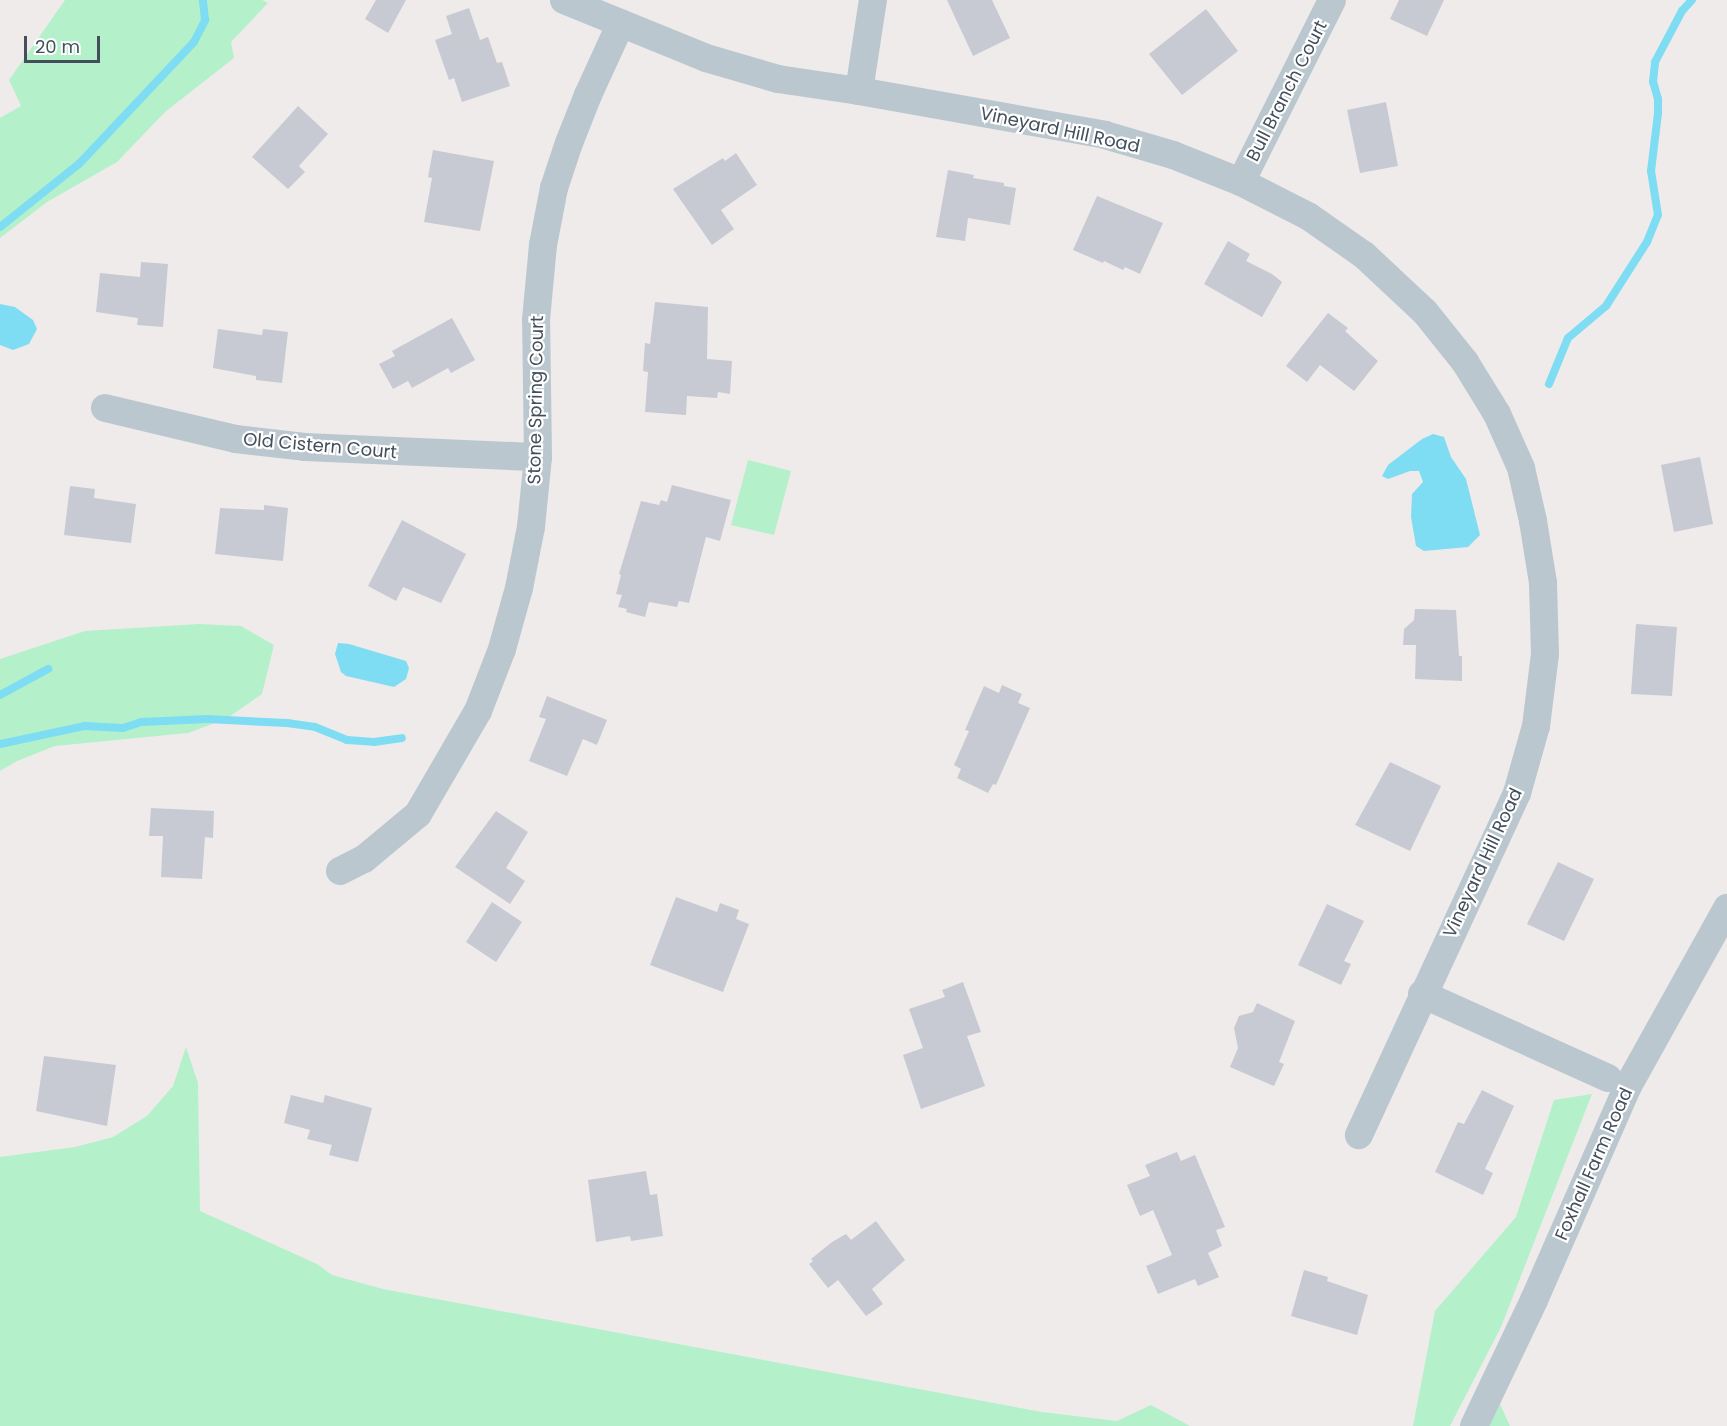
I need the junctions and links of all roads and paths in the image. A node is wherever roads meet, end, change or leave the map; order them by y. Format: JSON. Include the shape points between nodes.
{"nodes":[{"id":1,"x":564,"y":0,"type":"edge"},
{"id":2,"x":873,"y":0,"type":"edge"},
{"id":3,"x":1332,"y":0,"type":"edge"},
{"id":4,"x":621,"y":23,"type":"junction"},
{"id":5,"x":859,"y":90,"type":"junction"},
{"id":6,"x":1241,"y":182,"type":"junction"},
{"id":7,"x":105,"y":408,"type":"dead end"},
{"id":8,"x":538,"y":457,"type":"junction"},
{"id":9,"x":340,"y":871,"type":"dead end"},
{"id":10,"x":1727,"y":908,"type":"edge"},
{"id":11,"x":1422,"y":994,"type":"junction"},
{"id":12,"x":1608,"y":1078,"type":"dead end"},
{"id":13,"x":1359,"y":1135,"type":"dead end"},
{"id":14,"x":1474,"y":1426,"type":"edge"}],
"edges":[{"from":1,"to":4,"type":"street","name":"Vineyard Hill Road"},
{"from":2,"to":5,"type":"street"},
{"from":3,"to":6,"type":"street","name":"Bull Branch Court"},
{"from":4,"to":5,"type":"street","name":"Vineyard Hill Road","via":[[706,57],[778,79]]},
{"from":4,"to":8,"type":"street","name":"Stone Spring Court","via":[[569,143],[554,188],[543,245],[536,320]]},
{"from":5,"to":6,"type":"street","name":"Vineyard Hill Road","via":[[1105,135],[1173,155]]},
{"from":6,"to":11,"type":"street","name":"Vineyard Hill Road","via":[[1308,216],[1364,255],[1425,312],[1465,362],[1497,414],[1521,468],[1533,521],[1543,583],[1545,654],[1536,726],[1517,793]]},
{"from":7,"to":8,"type":"street","name":"Old Cistern Court","via":[[236,439],[305,447]]},
{"from":8,"to":9,"type":"street","name":"Stone Spring Court","via":[[531,527],[519,588],[502,649],[478,711],[418,814],[364,860]]},
{"from":10,"to":14,"type":"street","name":"Foxhall Farm Road","via":[[1628,1086]]},
{"from":11,"to":12,"type":"street"},
{"from":11,"to":13,"type":"street","name":"Vineyard Hill Road"}]}
